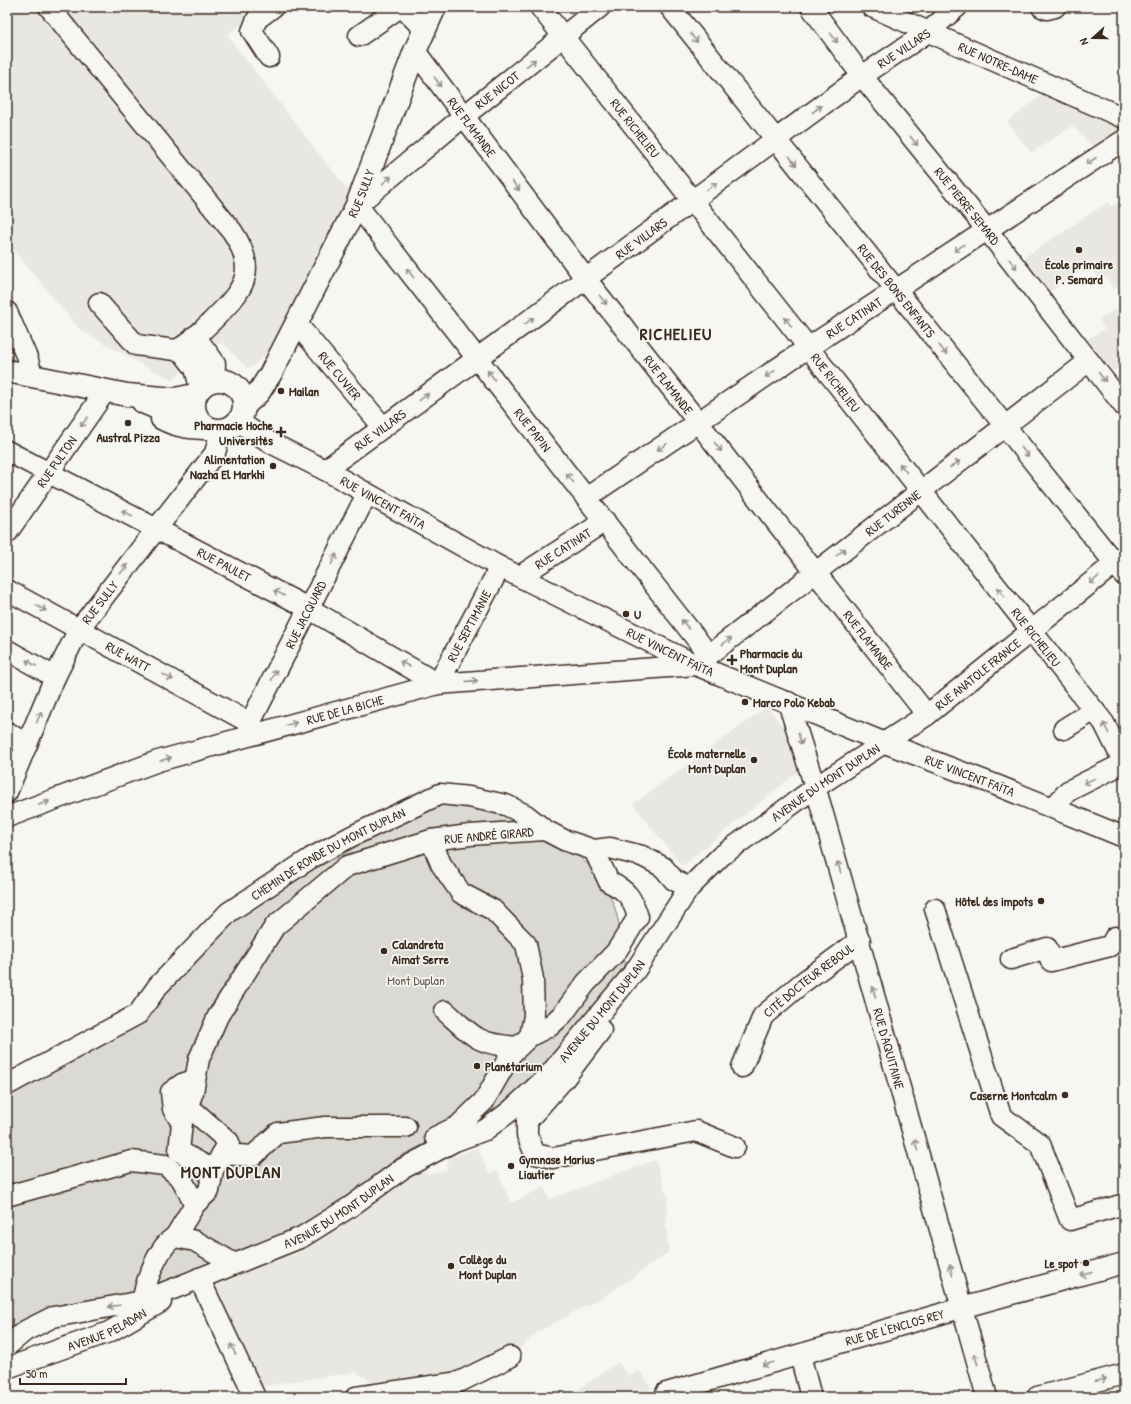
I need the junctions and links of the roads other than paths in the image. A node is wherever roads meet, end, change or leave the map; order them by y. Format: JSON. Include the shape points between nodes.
{"nodes":[{"id":1,"x":50,"y":7,"type":"edge"},
{"id":2,"x":273,"y":7,"type":"edge"},
{"id":3,"x":401,"y":7,"type":"edge"},
{"id":4,"x":435,"y":7,"type":"edge"},
{"id":5,"x":540,"y":7,"type":"edge"},
{"id":6,"x":600,"y":7,"type":"edge"},
{"id":7,"x":670,"y":7,"type":"edge"},
{"id":8,"x":811,"y":7,"type":"edge"},
{"id":9,"x":872,"y":7,"type":"edge"},
{"id":10,"x":957,"y":7,"type":"edge"},
{"id":11,"x":1042,"y":7,"type":"edge"},
{"id":12,"x":1055,"y":7,"type":"edge"},
{"id":13,"x":424,"y":29,"type":"junction"},
{"id":14,"x":928,"y":32,"type":"junction"},
{"id":15,"x":359,"y":36,"type":"dead end"},
{"id":16,"x":564,"y":37,"type":"junction"},
{"id":17,"x":415,"y":51,"type":"junction"},
{"id":18,"x":269,"y":57,"type":"dead end"},
{"id":19,"x":862,"y":76,"type":"junction"},
{"id":20,"x":463,"y":117,"type":"junction"},
{"id":21,"x":1124,"y":118,"type":"edge"},
{"id":22,"x":776,"y":139,"type":"junction"},
{"id":23,"x":1124,"y":140,"type":"edge"},
{"id":24,"x":692,"y":200,"type":"junction"},
{"id":25,"x":357,"y":205,"type":"junction"},
{"id":26,"x":987,"y":230,"type":"junction"},
{"id":27,"x":586,"y":279,"type":"junction"},
{"id":28,"x":895,"y":290,"type":"junction"},
{"id":29,"x":99,"y":303,"type":"dead end"},
{"id":30,"x":7,"y":312,"type":"edge"},
{"id":31,"x":297,"y":324,"type":"junction"},
{"id":32,"x":809,"y":348,"type":"junction"},
{"id":33,"x":193,"y":350,"type":"junction"},
{"id":34,"x":478,"y":358,"type":"junction"},
{"id":35,"x":1088,"y":361,"type":"junction"},
{"id":36,"x":7,"y":371,"type":"edge"},
{"id":37,"x":271,"y":373,"type":"junction"},
{"id":38,"x":32,"y":376,"type":"junction"},
{"id":39,"x":210,"y":386,"type":"junction"},
{"id":40,"x":106,"y":390,"type":"junction"},
{"id":41,"x":127,"y":395,"type":"junction"},
{"id":42,"x":1124,"y":406,"type":"edge"},
{"id":43,"x":222,"y":421,"type":"junction"},
{"id":44,"x":698,"y":423,"type":"junction"},
{"id":45,"x":1005,"y":426,"type":"junction"},
{"id":46,"x":383,"y":427,"type":"junction"},
{"id":47,"x":7,"y":451,"type":"edge"},
{"id":48,"x":325,"y":470,"type":"junction"},
{"id":49,"x":48,"y":473,"type":"junction"},
{"id":50,"x":921,"y":490,"type":"junction"},
{"id":51,"x":367,"y":494,"type":"junction"},
{"id":52,"x":586,"y":498,"type":"junction"},
{"id":53,"x":605,"y":521,"type":"junction"},
{"id":54,"x":156,"y":528,"type":"junction"},
{"id":55,"x":7,"y":533,"type":"edge"},
{"id":56,"x":1121,"y":565,"type":"edge"},
{"id":57,"x":500,"y":567,"type":"junction"},
{"id":58,"x":816,"y":571,"type":"junction"},
{"id":59,"x":520,"y":576,"type":"junction"},
{"id":60,"x":7,"y":590,"type":"edge"},
{"id":61,"x":308,"y":608,"type":"junction"},
{"id":62,"x":80,"y":629,"type":"junction"},
{"id":63,"x":1030,"y":630,"type":"junction"},
{"id":64,"x":7,"y":650,"type":"edge"},
{"id":65,"x":702,"y":660,"type":"junction"},
{"id":66,"x":55,"y":677,"type":"junction"},
{"id":67,"x":438,"y":684,"type":"junction"},
{"id":68,"x":788,"y":702,"type":"junction"},
{"id":69,"x":1094,"y":710,"type":"junction"},
{"id":70,"x":927,"y":715,"type":"junction"},
{"id":71,"x":250,"y":729,"type":"junction"},
{"id":72,"x":1064,"y":729,"type":"dead end"},
{"id":73,"x":7,"y":732,"type":"edge"},
{"id":74,"x":885,"y":743,"type":"junction"},
{"id":75,"x":27,"y":745,"type":"junction"},
{"id":76,"x":1124,"y":763,"type":"edge"},
{"id":77,"x":816,"y":787,"type":"junction"},
{"id":78,"x":7,"y":792,"type":"edge"},
{"id":79,"x":1053,"y":808,"type":"junction"},
{"id":80,"x":7,"y":817,"type":"edge"},
{"id":81,"x":545,"y":830,"type":"junction"},
{"id":82,"x":1124,"y":837,"type":"edge"},
{"id":83,"x":431,"y":840,"type":"junction"},
{"id":84,"x":594,"y":850,"type":"junction"},
{"id":85,"x":689,"y":888,"type":"junction"},
{"id":86,"x":934,"y":909,"type":"dead end"},
{"id":87,"x":629,"y":932,"type":"junction"},
{"id":88,"x":1115,"y":937,"type":"dead end"},
{"id":89,"x":860,"y":940,"type":"junction"},
{"id":90,"x":1011,"y":959,"type":"dead end"},
{"id":91,"x":629,"y":978,"type":"junction"},
{"id":92,"x":445,"y":1011,"type":"dead end"},
{"id":93,"x":524,"y":1042,"type":"junction"},
{"id":94,"x":742,"y":1068,"type":"dead end"},
{"id":95,"x":194,"y":1080,"type":"junction"},
{"id":96,"x":7,"y":1085,"type":"edge"},
{"id":97,"x":406,"y":1127,"type":"dead end"},
{"id":98,"x":735,"y":1147,"type":"dead end"},
{"id":99,"x":179,"y":1151,"type":"junction"},
{"id":100,"x":424,"y":1157,"type":"junction"},
{"id":101,"x":218,"y":1162,"type":"junction"},
{"id":102,"x":175,"y":1174,"type":"junction"},
{"id":103,"x":7,"y":1196,"type":"edge"},
{"id":104,"x":195,"y":1204,"type":"junction"},
{"id":105,"x":1124,"y":1204,"type":"edge"},
{"id":106,"x":174,"y":1237,"type":"junction"},
{"id":107,"x":232,"y":1263,"type":"junction"},
{"id":108,"x":1124,"y":1263,"type":"edge"},
{"id":109,"x":199,"y":1278,"type":"junction"},
{"id":110,"x":178,"y":1288,"type":"junction"},
{"id":111,"x":143,"y":1301,"type":"junction"},
{"id":112,"x":962,"y":1308,"type":"junction"},
{"id":113,"x":7,"y":1346,"type":"edge"},
{"id":114,"x":800,"y":1355,"type":"junction"},
{"id":115,"x":510,"y":1357,"type":"dead end"},
{"id":116,"x":7,"y":1368,"type":"edge"},
{"id":117,"x":1124,"y":1374,"type":"edge"},
{"id":118,"x":252,"y":1391,"type":"edge"},
{"id":119,"x":665,"y":1396,"type":"edge"},
{"id":120,"x":356,"y":1397,"type":"edge"},
{"id":121,"x":812,"y":1397,"type":"edge"},
{"id":122,"x":987,"y":1397,"type":"edge"},
{"id":123,"x":1037,"y":1397,"type":"edge"}],
"edges":[{"from":1,"to":33,"type":"street","via":[[240,244],[246,260],[243,285]]},
{"from":2,"to":18,"type":"street","via":[[257,19],[252,31]]},
{"from":3,"to":13,"type":"street"},
{"from":3,"to":15,"type":"street"},
{"from":4,"to":13,"type":"main road","name":"RUE SULLY"},
{"from":5,"to":16,"type":"street","name":"RUE RICHELIEU"},
{"from":6,"to":16,"type":"street","name":"RUE NICOT"},
{"from":7,"to":22,"type":"street","name":"RUE DES BONS ENFANTS","one_way":true},
{"from":8,"to":19,"type":"street","name":"RUE PIERRE SEMARD","one_way":true},
{"from":9,"to":14,"type":"street","name":"RUE NOTRE-DAME"},
{"from":10,"to":14,"type":"street","name":"RUE VILLARS"},
{"from":11,"to":12,"type":"street"},
{"from":13,"to":17,"type":"main road","name":"RUE SULLY"},
{"from":14,"to":19,"type":"street","name":"RUE VILLARS"},
{"from":14,"to":21,"type":"street","name":"RUE NOTRE-DAME"},
{"from":20,"to":16,"type":"street","name":"RUE NICOT","one_way":true},
{"from":16,"to":24,"type":"street","name":"RUE RICHELIEU"},
{"from":17,"to":20,"type":"street","name":"RUE FLAMANDE","one_way":true},
{"from":17,"to":25,"type":"main road","name":"RUE SULLY"},
{"from":22,"to":19,"type":"street","name":"RUE VILLARS","one_way":true},
{"from":19,"to":26,"type":"street","name":"RUE PIERRE SEMARD","one_way":true},
{"from":25,"to":20,"type":"street","name":"RUE NICOT","one_way":true},
{"from":20,"to":27,"type":"street","name":"RUE FLAMANDE","one_way":true},
{"from":24,"to":22,"type":"street","name":"RUE VILLARS","one_way":true},
{"from":22,"to":28,"type":"street","name":"RUE DES BONS ENFANTS","one_way":true},
{"from":23,"to":26,"type":"street","name":"RUE CATINAT","one_way":true},
{"from":24,"to":27,"type":"street","name":"RUE VILLARS"},
{"from":32,"to":24,"type":"street","name":"RUE RICHELIEU","one_way":true},
{"from":25,"to":31,"type":"main road","name":"RUE SULLY"},
{"from":34,"to":25,"type":"street","name":"RUE PAPIN","one_way":true},
{"from":26,"to":28,"type":"street","name":"RUE CATINAT","one_way":true},
{"from":26,"to":35,"type":"street","name":"RUE PIERRE SEMARD","one_way":true},
{"from":34,"to":27,"type":"street","name":"RUE VILLARS","one_way":true},
{"from":27,"to":44,"type":"street","name":"RUE FLAMANDE","one_way":true},
{"from":28,"to":32,"type":"street","name":"RUE CATINAT"},
{"from":28,"to":45,"type":"street","name":"RUE DES BONS ENFANTS","one_way":true},
{"from":29,"to":33,"type":"street","via":[[136,345]]},
{"from":30,"to":38,"type":"street","via":[[28,360]]},
{"from":31,"to":37,"type":"main road","name":"RUE SULLY"},
{"from":31,"to":46,"type":"street","name":"RUE CUVIER"},
{"from":32,"to":44,"type":"street","name":"RUE CATINAT","one_way":true},
{"from":50,"to":32,"type":"street","name":"RUE RICHELIEU","one_way":true},
{"from":33,"to":39,"type":"street","via":[[215,363]]},
{"from":46,"to":34,"type":"street","name":"RUE VILLARS","one_way":true},
{"from":52,"to":34,"type":"street","name":"RUE PAPIN","one_way":true},
{"from":35,"to":42,"type":"street","name":"RUE PIERRE SEMARD","one_way":true},
{"from":35,"to":45,"type":"street","name":"RUE TURENNE"},
{"from":36,"to":38,"type":"main road","name":"RUE VINCENT FAÏTA"},
{"from":37,"to":39,"type":"main road"},
{"from":37,"to":43,"type":"main road","name":"RUE SULLY","via":[[259,392]]},
{"from":38,"to":40,"type":"main road","name":"RUE VINCENT FAÏTA"},
{"from":39,"to":41,"type":"main road","name":"RUE VINCENT FAÏTA","via":[[175,399]]},
{"from":39,"to":43,"type":"main road","via":[[194,410]]},
{"from":39,"to":43,"type":"main road","via":[[238,389],[243,397]]},
{"from":40,"to":41,"type":"main road","name":"RUE VINCENT FAÏTA"},
{"from":40,"to":49,"type":"street","name":"RUE FULTON","one_way":true},
{"from":41,"to":43,"type":"main road","name":"RUE VINCENT FAÏTA","via":[[180,418]]},
{"from":43,"to":48,"type":"street","name":"RUE VINCENT FAÏTA"},
{"from":43,"to":54,"type":"street","name":"RUE SULLY","via":[[215,453]]},
{"from":44,"to":52,"type":"street","name":"RUE CATINAT","one_way":true},
{"from":44,"to":58,"type":"street","name":"RUE FLAMANDE","one_way":true},
{"from":50,"to":45,"type":"street","name":"RUE TURENNE","one_way":true},
{"from":45,"to":56,"type":"street","name":"RUE DES BONS ENFANTS","one_way":true},
{"from":46,"to":48,"type":"street","name":"RUE VILLARS"},
{"from":47,"to":49,"type":"street","name":"RUE PAULET"},
{"from":48,"to":51,"type":"street","name":"RUE VINCENT FAÏTA"},
{"from":54,"to":49,"type":"street","name":"RUE PAULET","one_way":true},
{"from":49,"to":55,"type":"street","name":"RUE FULTON"},
{"from":58,"to":50,"type":"street","name":"RUE TURENNE","one_way":true},
{"from":63,"to":50,"type":"street","name":"RUE RICHELIEU","one_way":true},
{"from":51,"to":57,"type":"street","name":"RUE VINCENT FAÏTA"},
{"from":61,"to":51,"type":"street","name":"RUE JACQUARD","one_way":true},
{"from":52,"to":53,"type":"street","name":"RUE PAPIN"},
{"from":53,"to":59,"type":"street","name":"RUE CATINAT"},
{"from":65,"to":53,"type":"street","name":"RUE PAPIN","one_way":true},
{"from":61,"to":54,"type":"street","name":"RUE PAULET","one_way":true},
{"from":62,"to":54,"type":"street","name":"RUE SULLY","one_way":true},
{"from":56,"to":63,"type":"street","name":"RUE ANATOLE FRANCE","one_way":true},
{"from":57,"to":59,"type":"street","name":"RUE VINCENT FAÏTA"},
{"from":57,"to":67,"type":"street","name":"RUE SEPTIMANIE"},
{"from":65,"to":58,"type":"street","name":"RUE TURENNE","one_way":true},
{"from":58,"to":70,"type":"street","name":"RUE FLAMANDE"},
{"from":59,"to":65,"type":"street","name":"RUE VINCENT FAÏTA"},
{"from":60,"to":62,"type":"street","name":"RUE WATT","one_way":true},
{"from":67,"to":61,"type":"street","name":"RUE PAULET","one_way":true},
{"from":71,"to":61,"type":"street","name":"RUE JACQUARD","one_way":true},
{"from":62,"to":66,"type":"street","name":"RUE SULLY"},
{"from":62,"to":71,"type":"street","name":"RUE WATT","one_way":true},
{"from":63,"to":69,"type":"street","name":"RUE RICHELIEU"},
{"from":63,"to":70,"type":"street","name":"RUE ANATOLE FRANCE"},
{"from":66,"to":64,"type":"street","one_way":true},
{"from":67,"to":65,"type":"street","name":"RUE DE LA BICHE","one_way":true},
{"from":65,"to":68,"type":"street","name":"RUE VINCENT FAÏTA"},
{"from":75,"to":66,"type":"street","name":"RUE SULLY","one_way":true},
{"from":71,"to":67,"type":"street","name":"RUE DE LA BICHE","one_way":true},
{"from":68,"to":74,"type":"street","name":"RUE VINCENT FAÏTA"},
{"from":68,"to":77,"type":"street","name":"RUE D'AQUITAINE","one_way":true},
{"from":69,"to":72,"type":"street"},
{"from":76,"to":69,"type":"street","name":"RUE RICHELIEU","one_way":true,"via":[[1104,723]]},
{"from":70,"to":74,"type":"street","name":"RUE ANATOLE FRANCE"},
{"from":80,"to":71,"type":"street","name":"RUE DE LA BICHE","one_way":true},
{"from":73,"to":75,"type":"street"},
{"from":74,"to":77,"type":"street","name":"AVENUE DU MONT DUPLAN"},
{"from":74,"to":79,"type":"street","name":"RUE VINCENT FAÏTA"},
{"from":75,"to":78,"type":"street","name":"RUE SULLY"},
{"from":76,"to":79,"type":"street","one_way":true,"via":[[1068,791]]},
{"from":77,"to":85,"type":"street","name":"AVENUE DU MONT DUPLAN","via":[[721,856]]},
{"from":89,"to":77,"type":"street","name":"RUE D'AQUITAINE","one_way":true},
{"from":79,"to":82,"type":"street","name":"RUE VINCENT FAÏTA"},
{"from":81,"to":83,"type":"street","name":"RUE ANDRÉ GIRARD","via":[[470,834]]},
{"from":81,"to":84,"type":"street","name":"CHEMIN DE RONDE DU MONT DUPLAN","via":[[564,840]]},
{"from":81,"to":96,"type":"street","name":"CHEMIN DE RONDE DU MONT DUPLAN","via":[[526,815],[506,805],[468,797],[440,794],[410,807],[311,858],[229,912],[158,986],[138,1014]]},
{"from":83,"to":93,"type":"street","name":"RUE ANDRÉ GIRARD","via":[[441,864],[462,893],[493,910],[526,944],[533,979],[534,1016]]},
{"from":83,"to":95,"type":"street","via":[[347,866],[275,926],[218,1016],[199,1059]]},
{"from":84,"to":85,"type":"street","name":"CHEMIN DE RONDE DU MONT DUPLAN","via":[[610,848],[642,856],[663,867],[674,880]]},
{"from":84,"to":87,"type":"street","via":[[609,882],[623,889],[634,906],[638,918]]},
{"from":85,"to":91,"type":"street","name":"AVENUE DU MONT DUPLAN"},
{"from":86,"to":105,"type":"street","via":[[1001,1116],[1040,1144],[1070,1220]]},
{"from":87,"to":91,"type":"street"},
{"from":87,"to":93,"type":"street","via":[[616,952],[586,983],[563,1014],[550,1026]]},
{"from":88,"to":90,"type":"street","via":[[1110,946],[1051,961],[1047,948]]},
{"from":89,"to":94,"type":"street","name":"CITÉ DOCTEUR REBOUL","via":[[763,1016]]},
{"from":112,"to":89,"type":"street","name":"RUE D'AQUITAINE","one_way":true},
{"from":91,"to":98,"type":"street","via":[[599,1036],[527,1121],[527,1135],[535,1154],[553,1158],[696,1131]]},
{"from":91,"to":100,"type":"street","name":"AVENUE DU MONT DUPLAN","via":[[549,1075],[509,1112],[485,1130],[455,1141]]},
{"from":92,"to":93,"type":"street","via":[[476,1040],[494,1046]]},
{"from":93,"to":100,"type":"street","via":[[511,1054],[484,1101],[458,1126],[420,1143]]},
{"from":95,"to":99,"type":"street","via":[[182,1084],[171,1092],[173,1109],[182,1123]]},
{"from":95,"to":101,"type":"street","via":[[188,1106],[229,1142]]},
{"from":97,"to":101,"type":"street","via":[[325,1127],[278,1134],[253,1156]]},
{"from":99,"to":101,"type":"street"},
{"from":99,"to":102,"type":"street"},
{"from":100,"to":107,"type":"street","name":"AVENUE DU MONT DUPLAN","via":[[402,1169],[350,1207],[302,1237]]},
{"from":101,"to":104,"type":"street","via":[[209,1191]]},
{"from":102,"to":103,"type":"street","via":[[165,1165],[131,1161]]},
{"from":102,"to":104,"type":"street","via":[[181,1178]]},
{"from":104,"to":106,"type":"street"},
{"from":106,"to":107,"type":"street","via":[[195,1241]]},
{"from":106,"to":111,"type":"street","via":[[165,1244],[151,1272],[144,1287]]},
{"from":107,"to":109,"type":"street","name":"AVENUE DU MONT DUPLAN"},
{"from":108,"to":112,"type":"street","name":"RUE DE L'ENCLOS REY","one_way":true},
{"from":109,"to":110,"type":"street","name":"AVENUE PELADAN"},
{"from":118,"to":109,"type":"street","one_way":true},
{"from":110,"to":111,"type":"street","name":"AVENUE PELADAN"},
{"from":110,"to":116,"type":"street","name":"AVENUE PELADAN","via":[[157,1305],[109,1332]]},
{"from":111,"to":113,"type":"street","name":"AVENUE PELADAN","one_way":true,"via":[[53,1317],[25,1331]]},
{"from":112,"to":114,"type":"street","name":"RUE DE L'ENCLOS REY"},
{"from":122,"to":112,"type":"street","name":"RUE D'AQUITAINE","one_way":true},
{"from":114,"to":119,"type":"street","name":"RUE DE L'ENCLOS REY","one_way":true},
{"from":114,"to":121,"type":"street"},
{"from":115,"to":120,"type":"street","via":[[459,1382]]},
{"from":123,"to":117,"type":"street","one_way":true}]}
